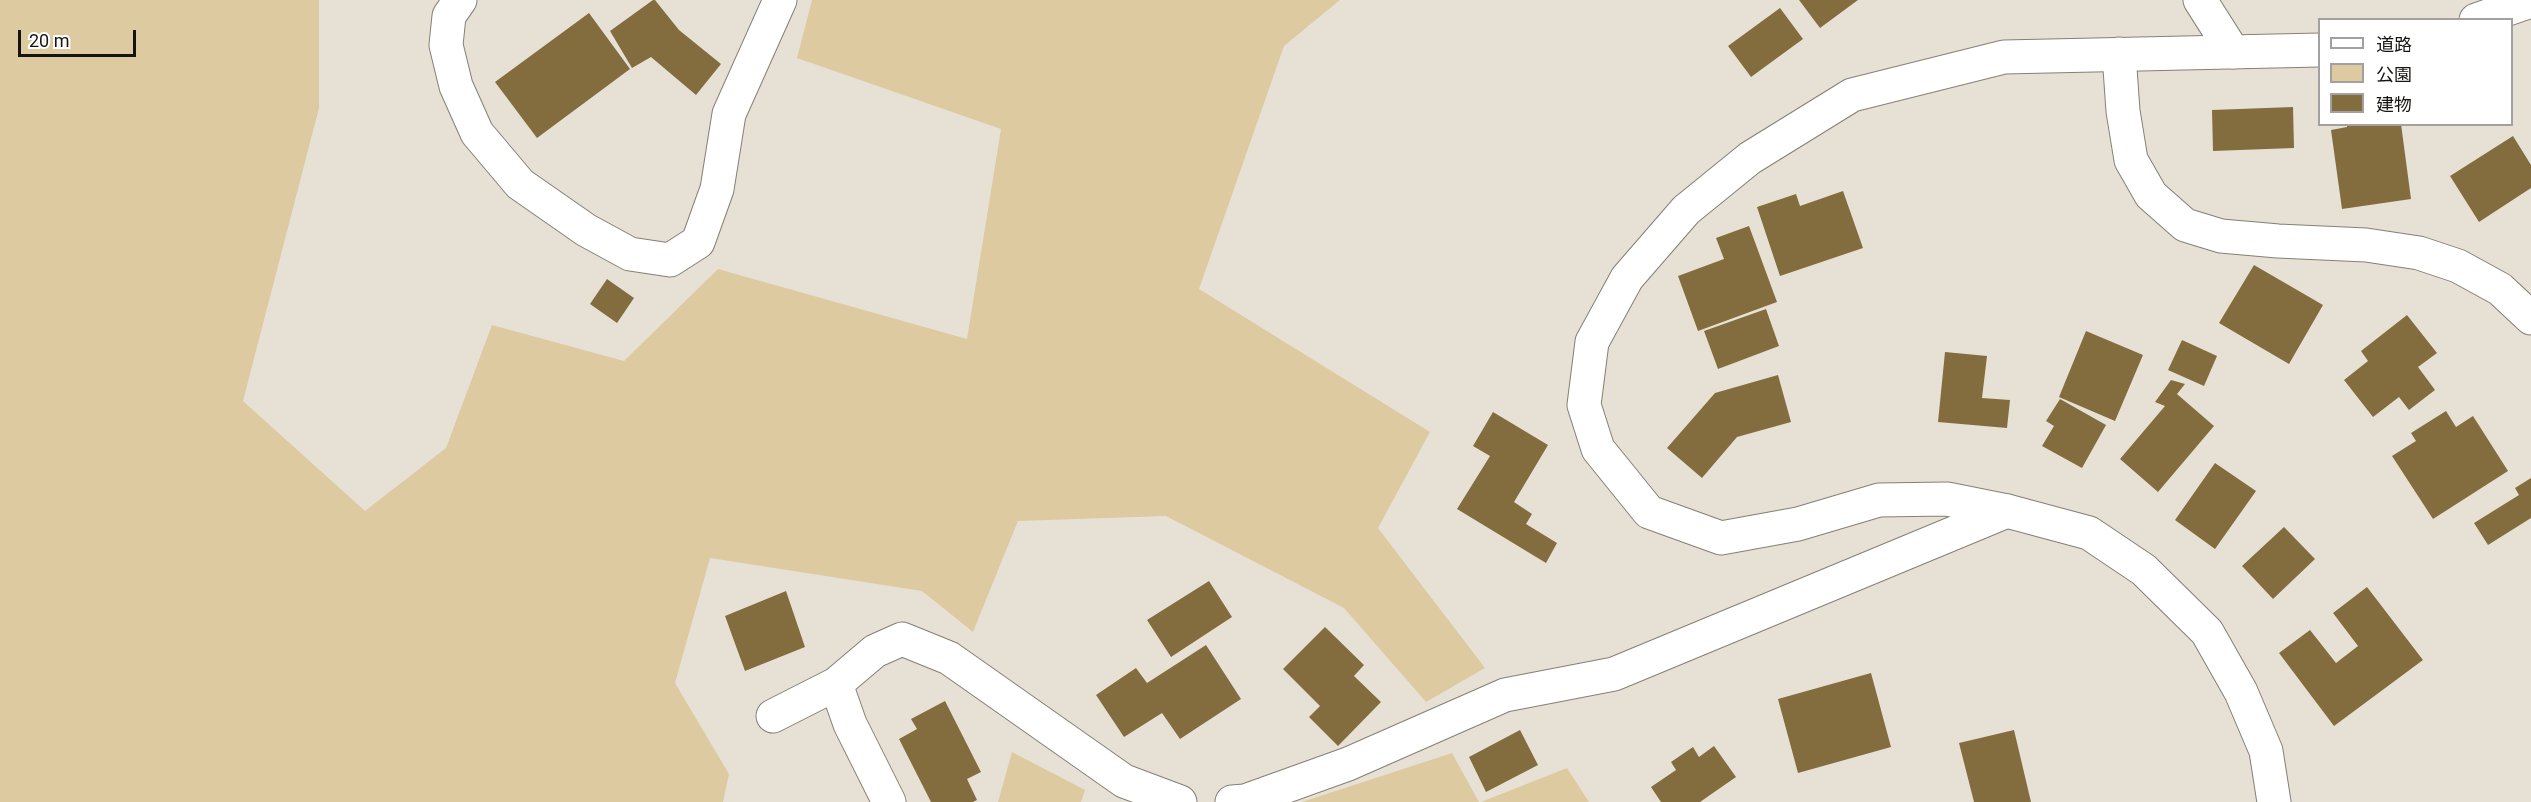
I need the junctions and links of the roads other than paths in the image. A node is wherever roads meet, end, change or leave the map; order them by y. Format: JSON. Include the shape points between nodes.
{"nodes":[{"id":1,"x":460,"y":0,"type":"edge"},
{"id":2,"x":780,"y":0,"type":"edge"},
{"id":3,"x":2200,"y":0,"type":"edge"},
{"id":4,"x":2531,"y":1,"type":"edge"},
{"id":5,"x":2482,"y":18,"type":"edge"},
{"id":6,"x":2318,"y":50,"type":"edge"},
{"id":7,"x":2233,"y":52,"type":"junction"},
{"id":8,"x":2119,"y":54,"type":"junction"},
{"id":9,"x":2531,"y":318,"type":"edge"},
{"id":10,"x":2007,"y":511,"type":"junction"},
{"id":11,"x":836,"y":684,"type":"junction"},
{"id":12,"x":773,"y":716,"type":"dead end"},
{"id":13,"x":888,"y":802,"type":"edge"},
{"id":14,"x":1180,"y":802,"type":"edge"},
{"id":15,"x":1232,"y":802,"type":"edge"},
{"id":16,"x":2274,"y":802,"type":"edge"}],
"edges":[{"from":1,"to":2,"type":"street","via":[[449,16],[446,45],[456,86],[477,132],[520,184],[586,230],[630,254],[670,260],[698,242],[717,189],[729,114]]},
{"from":3,"to":7,"type":"street"},
{"from":4,"to":5,"type":"street"},
{"from":6,"to":7,"type":"street"},
{"from":7,"to":8,"type":"street"},
{"from":8,"to":9,"type":"street","via":[[2131,160],[2151,195],[2185,225],[2221,236],[2366,245],[2419,253],[2457,266],[2500,289]]},
{"from":8,"to":10,"type":"street","via":[[2004,57],[1852,95],[1750,158],[1686,210],[1628,278],[1592,342],[1584,405],[1598,448],[1649,512],[1721,538],[1798,524],[1879,500],[1947,499]]},
{"from":10,"to":15,"type":"street","via":[[1614,674],[1505,695],[1348,764],[1245,801]]},
{"from":10,"to":16,"type":"street","via":[[2089,532],[2144,570],[2207,632],[2241,692],[2266,751]]},
{"from":11,"to":12,"type":"street"},
{"from":11,"to":13,"type":"street","via":[[850,724]]},
{"from":11,"to":14,"type":"street","via":[[875,651],[902,639],[949,658],[1124,781]]}]}
